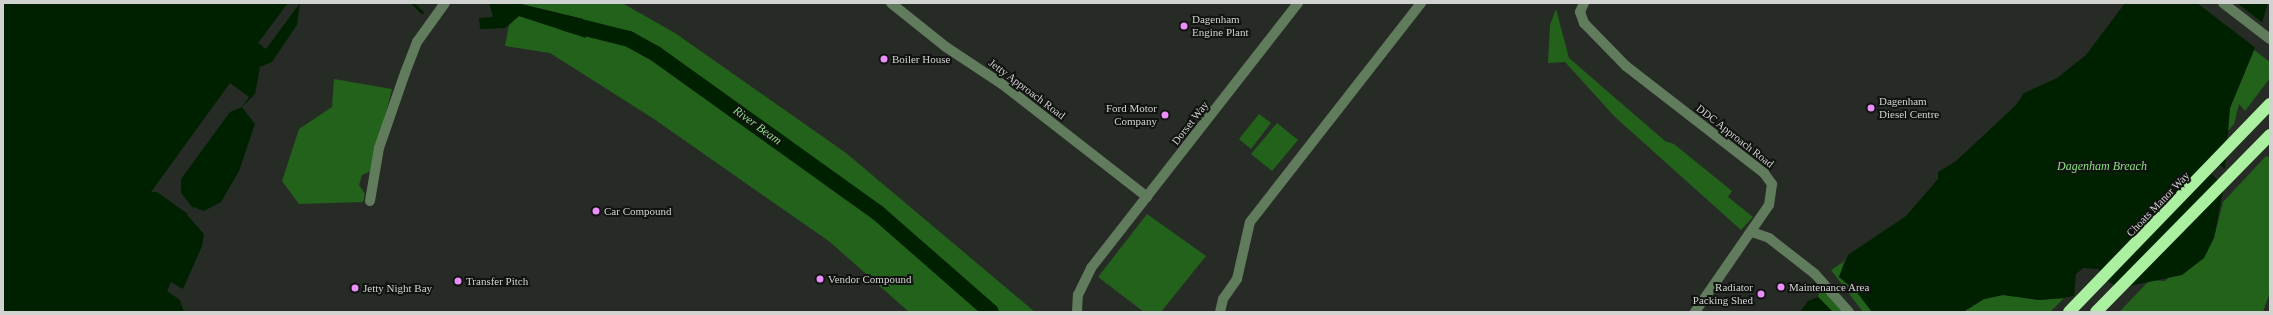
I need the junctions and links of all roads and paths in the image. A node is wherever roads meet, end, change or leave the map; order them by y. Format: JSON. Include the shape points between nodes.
{"nodes":[{"id":1,"x":444,"y":3,"type":"edge"},
{"id":2,"x":891,"y":3,"type":"edge"},
{"id":3,"x":1298,"y":3,"type":"edge"},
{"id":4,"x":1421,"y":3,"type":"edge"},
{"id":5,"x":1584,"y":3,"type":"edge"},
{"id":6,"x":2223,"y":3,"type":"edge"},
{"id":7,"x":2270,"y":39,"type":"edge"},
{"id":8,"x":2267,"y":108,"type":"edge"},
{"id":9,"x":2270,"y":135,"type":"edge"},
{"id":10,"x":1147,"y":197,"type":"junction"},
{"id":11,"x":370,"y":201,"type":"dead end"},
{"id":12,"x":1752,"y":232,"type":"junction"},
{"id":13,"x":1077,"y":312,"type":"edge"},
{"id":14,"x":1220,"y":312,"type":"edge"},
{"id":15,"x":1695,"y":312,"type":"edge"},
{"id":16,"x":1849,"y":312,"type":"edge"},
{"id":17,"x":2069,"y":312,"type":"edge"},
{"id":18,"x":2096,"y":312,"type":"edge"}],
"edges":[{"from":1,"to":11,"type":"street","via":[[417,42],[405,73],[379,148]]},
{"from":2,"to":10,"type":"street","name":"Jetty Approach Road","via":[[946,47],[1002,84]]},
{"from":3,"to":10,"type":"street","name":"Dorset Way"},
{"from":4,"to":14,"type":"street","via":[[1250,222],[1237,279]]},
{"from":5,"to":12,"type":"street","name":"DDC Approach Road","via":[[1580,12],[1584,23],[1626,66],[1770,180],[1771,201]]},
{"from":6,"to":7,"type":"street"},
{"from":8,"to":17,"type":"highway","name":"Choats Manor Way"},
{"from":9,"to":18,"type":"highway"},
{"from":10,"to":13,"type":"street","name":"Dorset Way","via":[[1099,257],[1082,285]]},
{"from":12,"to":15,"type":"street","name":"DDC Approach Road"},
{"from":12,"to":16,"type":"street","via":[[1769,238],[1815,274]]}]}
